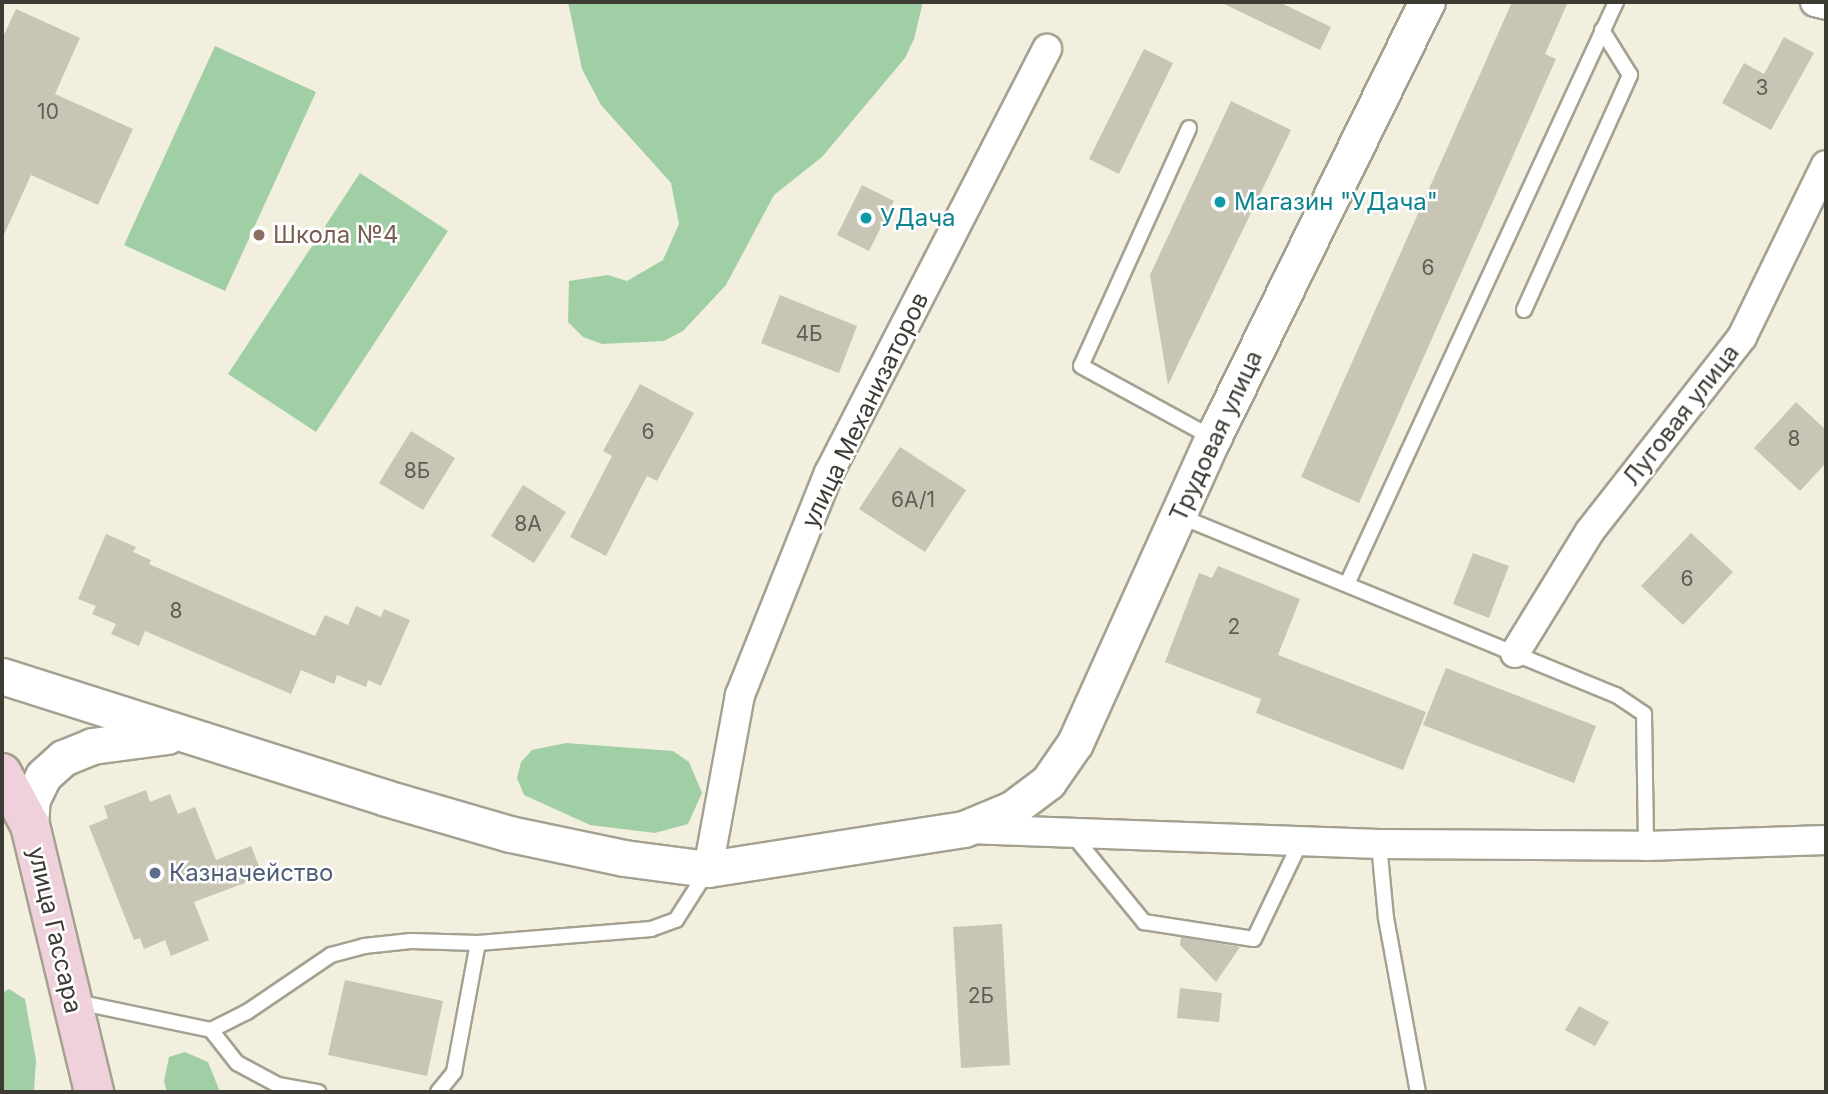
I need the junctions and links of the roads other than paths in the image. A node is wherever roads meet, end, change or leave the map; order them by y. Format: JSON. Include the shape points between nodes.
{"nodes":[{"id":1,"x":1427,"y":2,"type":"edge"},
{"id":2,"x":1616,"y":2,"type":"edge"},
{"id":3,"x":1815,"y":2,"type":"edge"},
{"id":4,"x":1826,"y":5,"type":"edge"},
{"id":5,"x":1602,"y":30,"type":"junction"},
{"id":6,"x":1047,"y":49,"type":"dead end"},
{"id":7,"x":1189,"y":128,"type":"dead end"},
{"id":8,"x":1826,"y":165,"type":"edge"},
{"id":9,"x":1524,"y":310,"type":"dead end"},
{"id":10,"x":1213,"y":438,"type":"junction"},
{"id":11,"x":1178,"y":515,"type":"junction"},
{"id":12,"x":1347,"y":584,"type":"junction"},
{"id":13,"x":1515,"y":653,"type":"junction"},
{"id":14,"x":2,"y":676,"type":"edge"},
{"id":15,"x":183,"y":735,"type":"junction"},
{"id":16,"x":2,"y":773,"type":"edge"},
{"id":17,"x":30,"y":825,"type":"junction"},
{"id":18,"x":964,"y":829,"type":"junction"},
{"id":19,"x":1072,"y":834,"type":"junction"},
{"id":20,"x":1826,"y":841,"type":"edge"},
{"id":21,"x":1300,"y":843,"type":"junction"},
{"id":22,"x":1379,"y":844,"type":"junction"},
{"id":23,"x":1646,"y":846,"type":"junction"},
{"id":24,"x":708,"y":869,"type":"junction"},
{"id":25,"x":478,"y":943,"type":"junction"},
{"id":26,"x":72,"y":1002,"type":"junction"},
{"id":27,"x":211,"y":1030,"type":"junction"},
{"id":28,"x":94,"y":1092,"type":"edge"},
{"id":29,"x":318,"y":1092,"type":"edge"},
{"id":30,"x":438,"y":1092,"type":"edge"},
{"id":31,"x":1418,"y":1092,"type":"edge"}],
"edges":[{"from":1,"to":10,"type":"street","name":"Трудовая улица"},
{"from":2,"to":5,"type":"lane"},
{"from":3,"to":4,"type":"street"},
{"from":5,"to":9,"type":"lane","via":[[1630,75]]},
{"from":5,"to":12,"type":"lane"},
{"from":6,"to":24,"type":"street","name":"улица Механизаторов","via":[[829,473],[740,695]]},
{"from":7,"to":10,"type":"lane","via":[[1081,366]]},
{"from":8,"to":13,"type":"street","name":"Луговая улица","via":[[1742,337],[1590,531]]},
{"from":10,"to":11,"type":"street","name":"Трудовая улица"},
{"from":11,"to":12,"type":"lane"},
{"from":11,"to":18,"type":"street","name":"Трудовая улица","via":[[1068,753],[1048,782],[1012,809]]},
{"from":12,"to":13,"type":"lane"},
{"from":13,"to":23,"type":"lane","via":[[1616,695],[1644,714]]},
{"from":14,"to":15,"type":"street","name":"Трудовая улица"},
{"from":15,"to":17,"type":"street","via":[[125,739],[63,758],[43,776],[32,799]]},
{"from":15,"to":24,"type":"street","name":"Трудовая улица","via":[[510,834],[624,858]]},
{"from":16,"to":17,"type":"main road","name":"улица Гассара"},
{"from":17,"to":26,"type":"main road","name":"улица Гассара"},
{"from":18,"to":19,"type":"street"},
{"from":18,"to":24,"type":"street","name":"Трудовая улица"},
{"from":19,"to":21,"type":"street"},
{"from":19,"to":21,"type":"lane","via":[[1144,922],[1254,939]]},
{"from":20,"to":23,"type":"street"},
{"from":21,"to":22,"type":"street"},
{"from":22,"to":23,"type":"street"},
{"from":22,"to":31,"type":"lane","via":[[1386,919]]},
{"from":24,"to":25,"type":"lane","via":[[676,920],[651,929]]},
{"from":25,"to":27,"type":"lane","via":[[411,941],[331,955],[247,1012]]},
{"from":25,"to":30,"type":"lane","via":[[454,1072]]},
{"from":26,"to":27,"type":"lane"},
{"from":26,"to":28,"type":"main road","name":"улица Гассара"},
{"from":27,"to":29,"type":"lane","via":[[237,1063],[278,1085]]}]}
